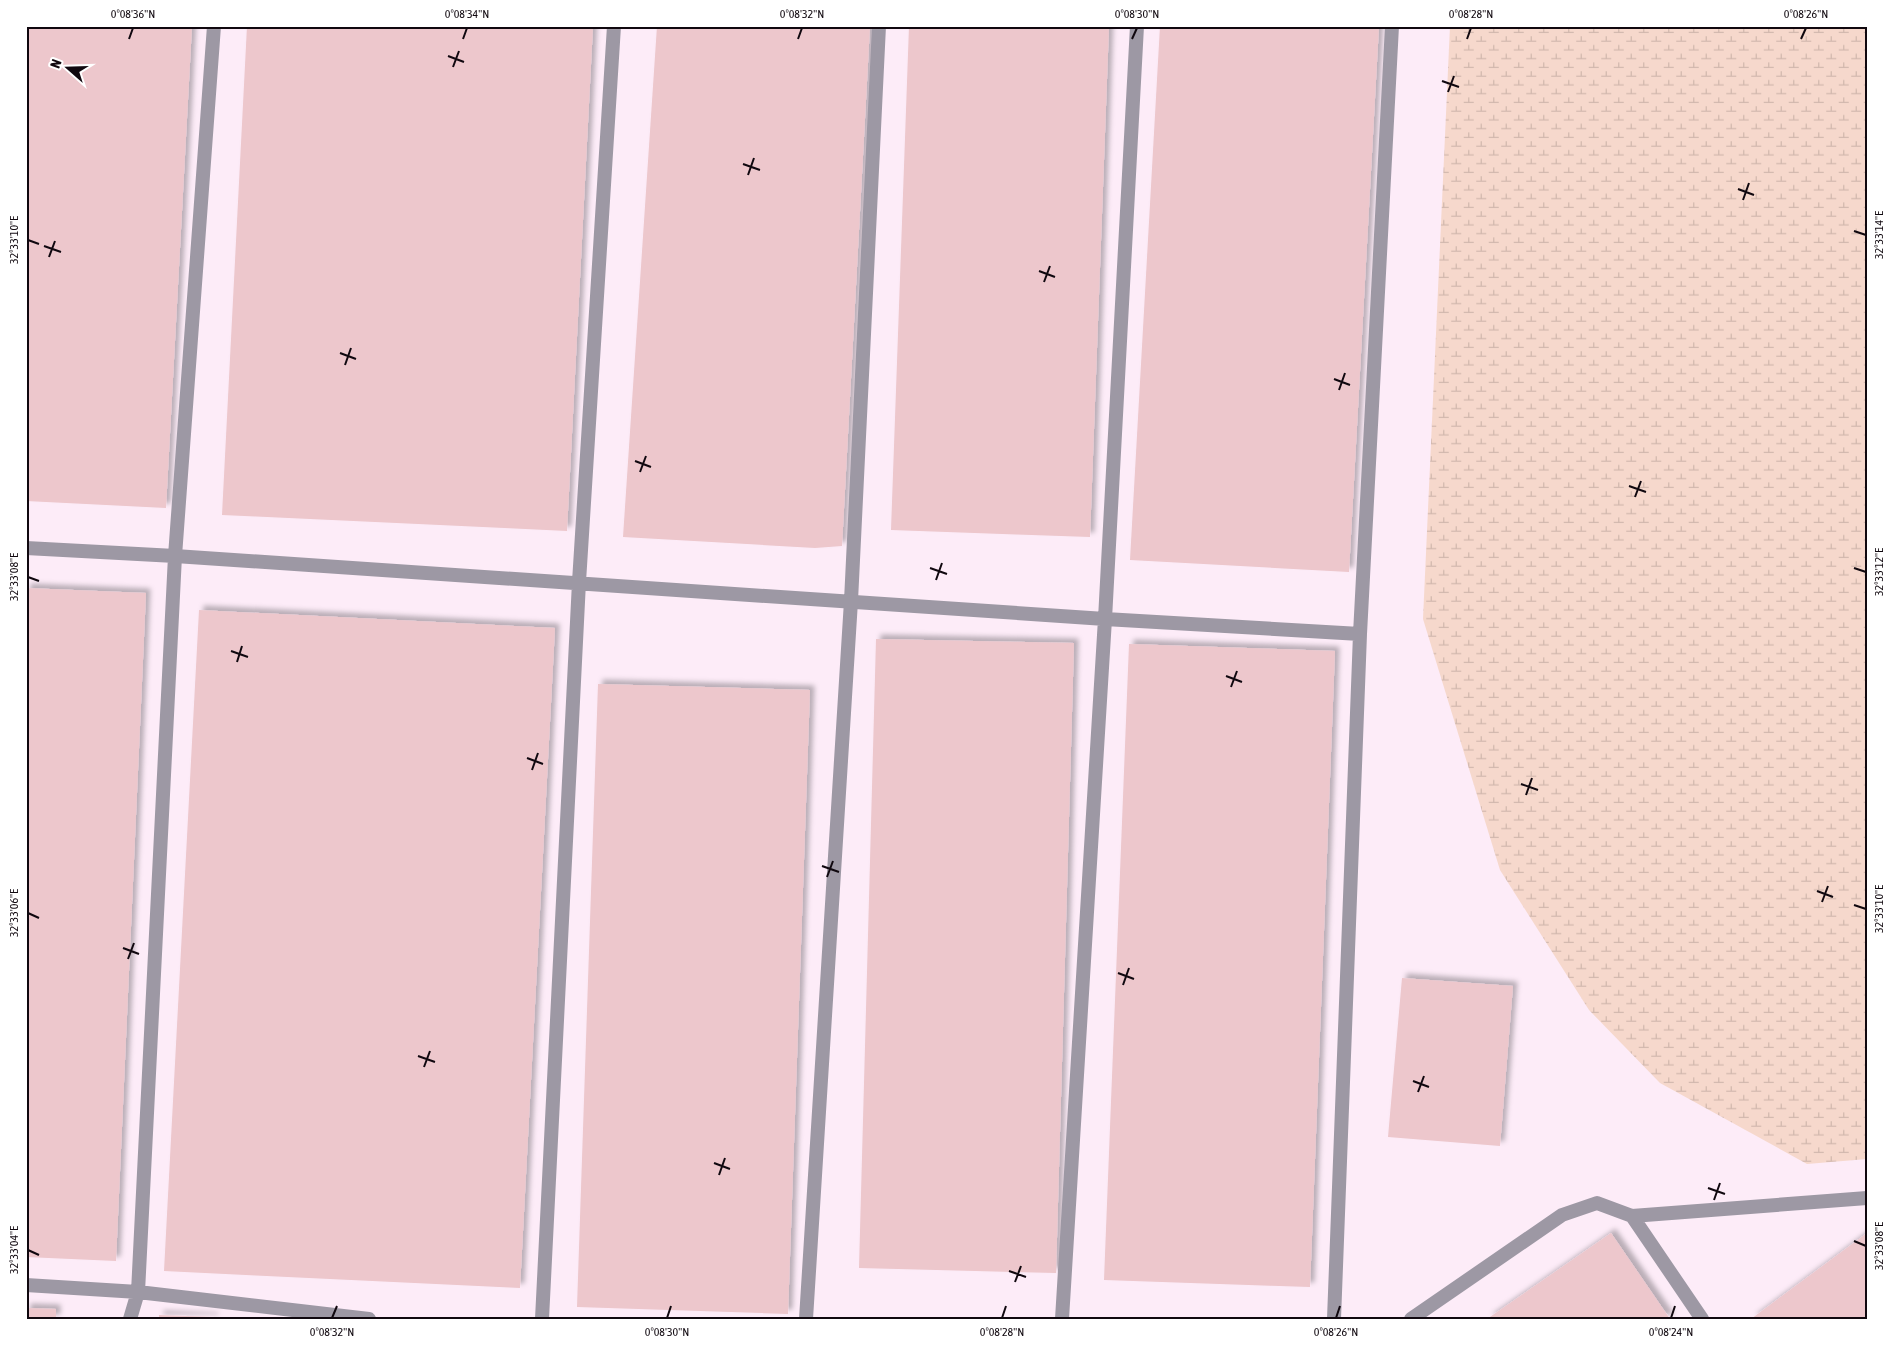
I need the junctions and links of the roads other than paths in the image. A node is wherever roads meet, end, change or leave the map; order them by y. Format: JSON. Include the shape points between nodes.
{"nodes":[{"id":1,"x":214,"y":26,"type":"edge"},
{"id":2,"x":614,"y":26,"type":"edge"},
{"id":3,"x":879,"y":26,"type":"edge"},
{"id":4,"x":1137,"y":26,"type":"edge"},
{"id":5,"x":1392,"y":26,"type":"edge"},
{"id":6,"x":26,"y":548,"type":"edge"},
{"id":7,"x":175,"y":556,"type":"junction"},
{"id":8,"x":579,"y":582,"type":"junction"},
{"id":9,"x":851,"y":601,"type":"junction"},
{"id":10,"x":1105,"y":619,"type":"junction"},
{"id":11,"x":1360,"y":634,"type":"junction"},
{"id":12,"x":1867,"y":1198,"type":"edge"},
{"id":13,"x":1632,"y":1216,"type":"junction"},
{"id":14,"x":26,"y":1285,"type":"edge"},
{"id":15,"x":138,"y":1292,"type":"junction"},
{"id":16,"x":130,"y":1319,"type":"edge"},
{"id":17,"x":369,"y":1319,"type":"edge"},
{"id":18,"x":542,"y":1319,"type":"edge"},
{"id":19,"x":806,"y":1319,"type":"edge"},
{"id":20,"x":1062,"y":1319,"type":"edge"},
{"id":21,"x":1334,"y":1319,"type":"edge"},
{"id":22,"x":1411,"y":1319,"type":"edge"},
{"id":23,"x":1702,"y":1319,"type":"edge"}],
"edges":[{"from":1,"to":7,"type":"lane"},
{"from":2,"to":8,"type":"lane"},
{"from":3,"to":9,"type":"lane"},
{"from":4,"to":10,"type":"lane"},
{"from":5,"to":11,"type":"lane"},
{"from":6,"to":7,"type":"lane"},
{"from":7,"to":8,"type":"lane"},
{"from":7,"to":15,"type":"lane"},
{"from":8,"to":9,"type":"lane"},
{"from":8,"to":18,"type":"lane"},
{"from":9,"to":10,"type":"lane"},
{"from":9,"to":19,"type":"lane"},
{"from":10,"to":11,"type":"lane"},
{"from":10,"to":20,"type":"lane"},
{"from":11,"to":21,"type":"lane"},
{"from":12,"to":13,"type":"lane"},
{"from":13,"to":22,"type":"lane","via":[[1597,1203],[1562,1215]]},
{"from":13,"to":23,"type":"lane"},
{"from":14,"to":15,"type":"lane"},
{"from":15,"to":16,"type":"lane"},
{"from":15,"to":17,"type":"lane"}]}
